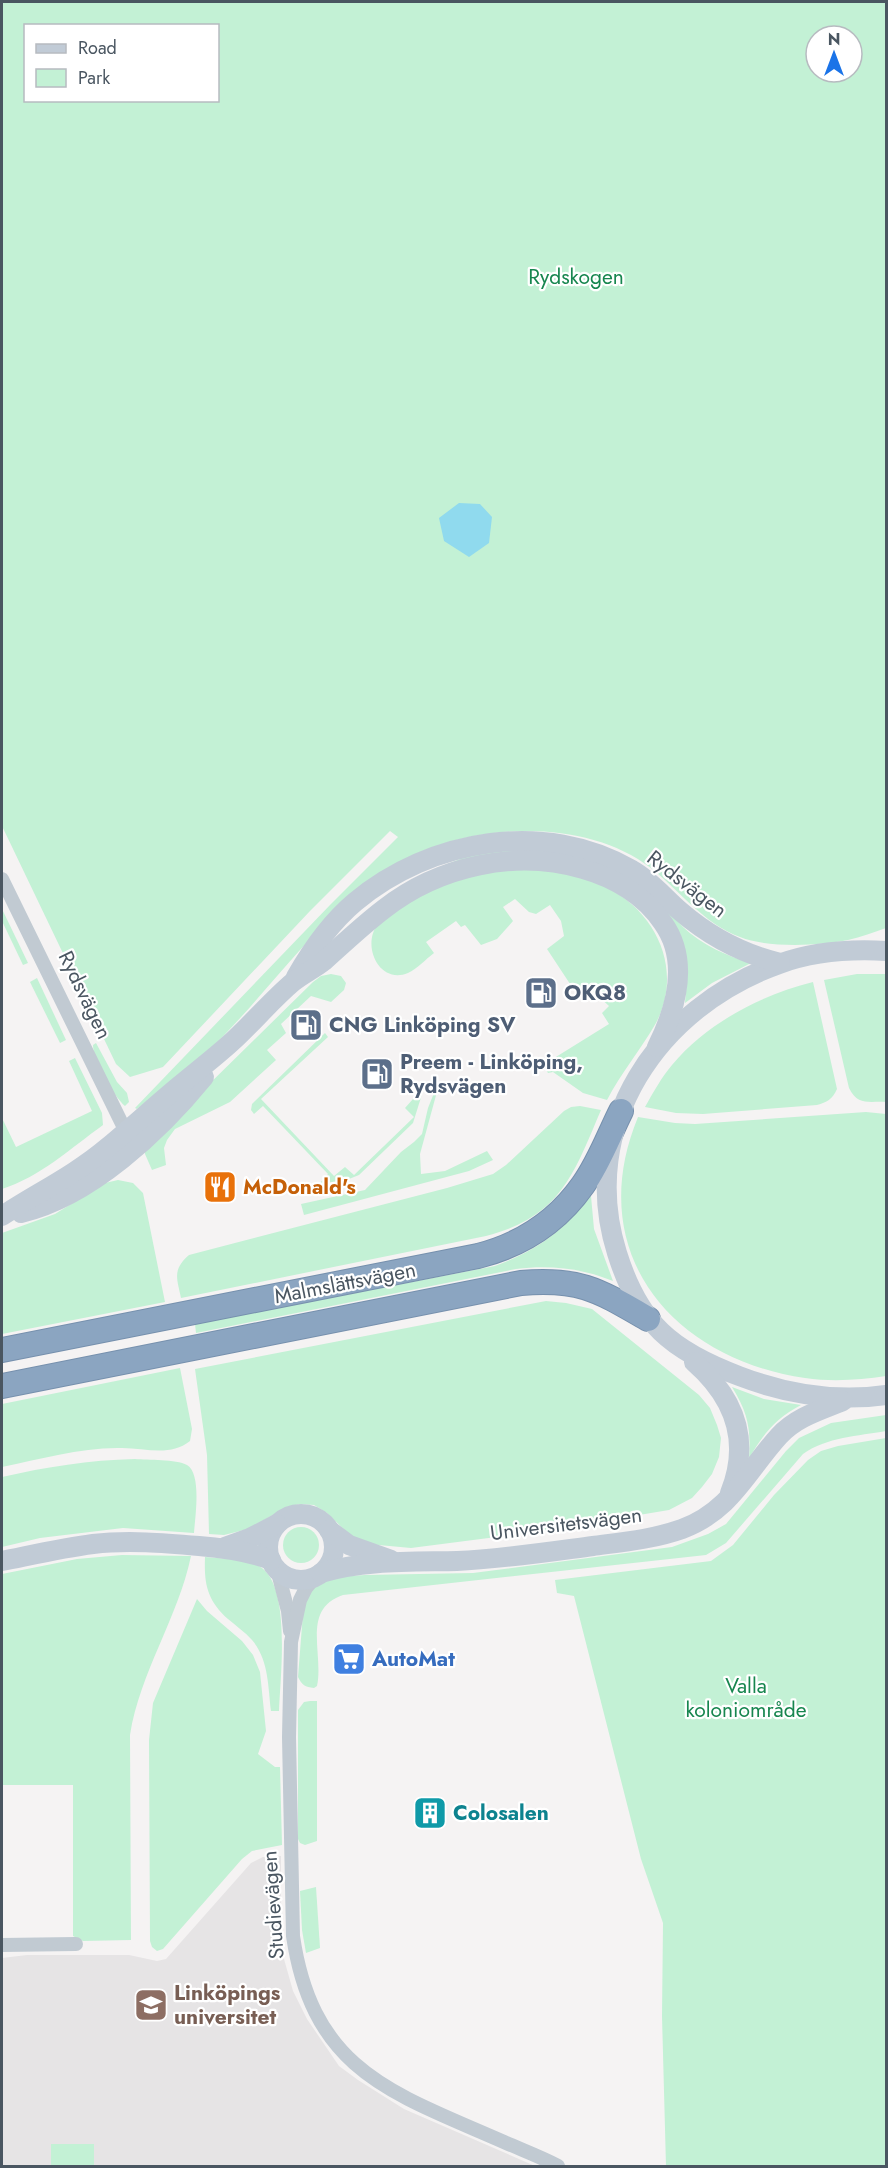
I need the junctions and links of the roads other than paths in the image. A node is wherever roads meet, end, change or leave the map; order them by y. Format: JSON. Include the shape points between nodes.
{"nodes":[{"id":1,"x":2,"y":879,"type":"edge"},
{"id":2,"x":886,"y":942,"type":"edge"},
{"id":3,"x":864,"y":950,"type":"junction"},
{"id":4,"x":886,"y":951,"type":"edge"},
{"id":5,"x":780,"y":963,"type":"junction"},
{"id":6,"x":294,"y":982,"type":"junction"},
{"id":7,"x":234,"y":1040,"type":"junction"},
{"id":8,"x":657,"y":1047,"type":"junction"},
{"id":9,"x":621,"y":1110,"type":"junction"},
{"id":10,"x":125,"y":1131,"type":"junction"},
{"id":11,"x":135,"y":1149,"type":"junction"},
{"id":12,"x":2,"y":1217,"type":"edge"},
{"id":13,"x":648,"y":1319,"type":"junction"},
{"id":14,"x":677,"y":1347,"type":"junction"},
{"id":15,"x":2,"y":1350,"type":"edge"},
{"id":16,"x":2,"y":1386,"type":"edge"},
{"id":17,"x":886,"y":1395,"type":"edge"},
{"id":18,"x":851,"y":1398,"type":"junction"},
{"id":19,"x":728,"y":1499,"type":"junction"},
{"id":20,"x":277,"y":1524,"type":"junction"},
{"id":21,"x":329,"y":1530,"type":"junction"},
{"id":22,"x":220,"y":1548,"type":"junction"},
{"id":23,"x":2,"y":1561,"type":"edge"},
{"id":24,"x":399,"y":1563,"type":"junction"},
{"id":25,"x":274,"y":1565,"type":"junction"},
{"id":26,"x":319,"y":1574,"type":"junction"},
{"id":27,"x":291,"y":1642,"type":"junction"},
{"id":28,"x":76,"y":1944,"type":"dead end"},
{"id":29,"x":2,"y":1945,"type":"edge"},
{"id":30,"x":558,"y":2166,"type":"edge"}],
"edges":[{"from":1,"to":10,"type":"street","name":"Rydsvägen"},
{"from":2,"to":3,"type":"main road"},
{"from":3,"to":4,"type":"main road"},
{"from":3,"to":5,"type":"main road"},
{"from":5,"to":6,"type":"main road","name":"Rydsvägen","via":[[713,936],[678,910],[650,882],[614,860],[577,847],[528,840],[461,849],[391,877],[355,902],[326,931]]},
{"from":5,"to":8,"type":"main road","via":[[725,990],[683,1021]]},
{"from":6,"to":7,"type":"main road","name":"Rydsvägen"},
{"from":6,"to":8,"type":"main road","name":"Rydsvägen","via":[[385,908],[442,876],[506,861],[568,864],[607,877],[633,893],[655,911],[673,939],[678,960],[676,996]]},
{"from":7,"to":10,"type":"main road","name":"Rydsvägen"},
{"from":7,"to":11,"type":"main road","name":"Rydsvägen","via":[[170,1115]]},
{"from":8,"to":9,"type":"main road","via":[[636,1077]]},
{"from":9,"to":13,"type":"main road","via":[[608,1159],[607,1209],[620,1263]]},
{"from":9,"to":15,"type":"highway","name":"Malmslättsvägen","via":[[583,1185],[539,1231],[511,1246],[478,1256]]},
{"from":10,"to":11,"type":"street","name":"Rydsvägen"},
{"from":10,"to":12,"type":"main road","name":"Rydsvägen","via":[[81,1167]]},
{"from":11,"to":12,"type":"main road","name":"Rydsvägen","via":[[60,1198]]},
{"from":13,"to":14,"type":"main road"},
{"from":13,"to":16,"type":"highway","name":"Malmslättsvägen","via":[[576,1284],[521,1283]]},
{"from":14,"to":18,"type":"main road","via":[[751,1381],[805,1394]]},
{"from":14,"to":19,"type":"main road","via":[[712,1380],[736,1419],[738,1462]]},
{"from":17,"to":18,"type":"main road"},
{"from":18,"to":19,"type":"main road","name":"Universitetsvägen","via":[[787,1428]]},
{"from":19,"to":24,"type":"main road","name":"Universitetsvägen","via":[[700,1521],[648,1538],[510,1556]]},
{"from":20,"to":21,"type":"main road","via":[[292,1515],[309,1515]]},
{"from":20,"to":22,"type":"main road"},
{"from":20,"to":25,"type":"main road","via":[[268,1541]]},
{"from":21,"to":24,"type":"main road","name":"Universitetsvägen","via":[[349,1545]]},
{"from":21,"to":26,"type":"main road","via":[[333,1553]]},
{"from":22,"to":23,"type":"main road","via":[[104,1543]]},
{"from":22,"to":25,"type":"main road","via":[[256,1554]]},
{"from":24,"to":26,"type":"main road","name":"Universitetsvägen"},
{"from":25,"to":26,"type":"main road","via":[[283,1574],[298,1579]]},
{"from":25,"to":27,"type":"street","name":"Studievägen","via":[[288,1611]]},
{"from":26,"to":27,"type":"street","name":"Studievägen","via":[[300,1600]]},
{"from":27,"to":30,"type":"street","name":"Studievägen","via":[[293,1936],[297,1963],[313,2009],[346,2057],[374,2080],[421,2107]]},
{"from":28,"to":29,"type":"street"}]}
